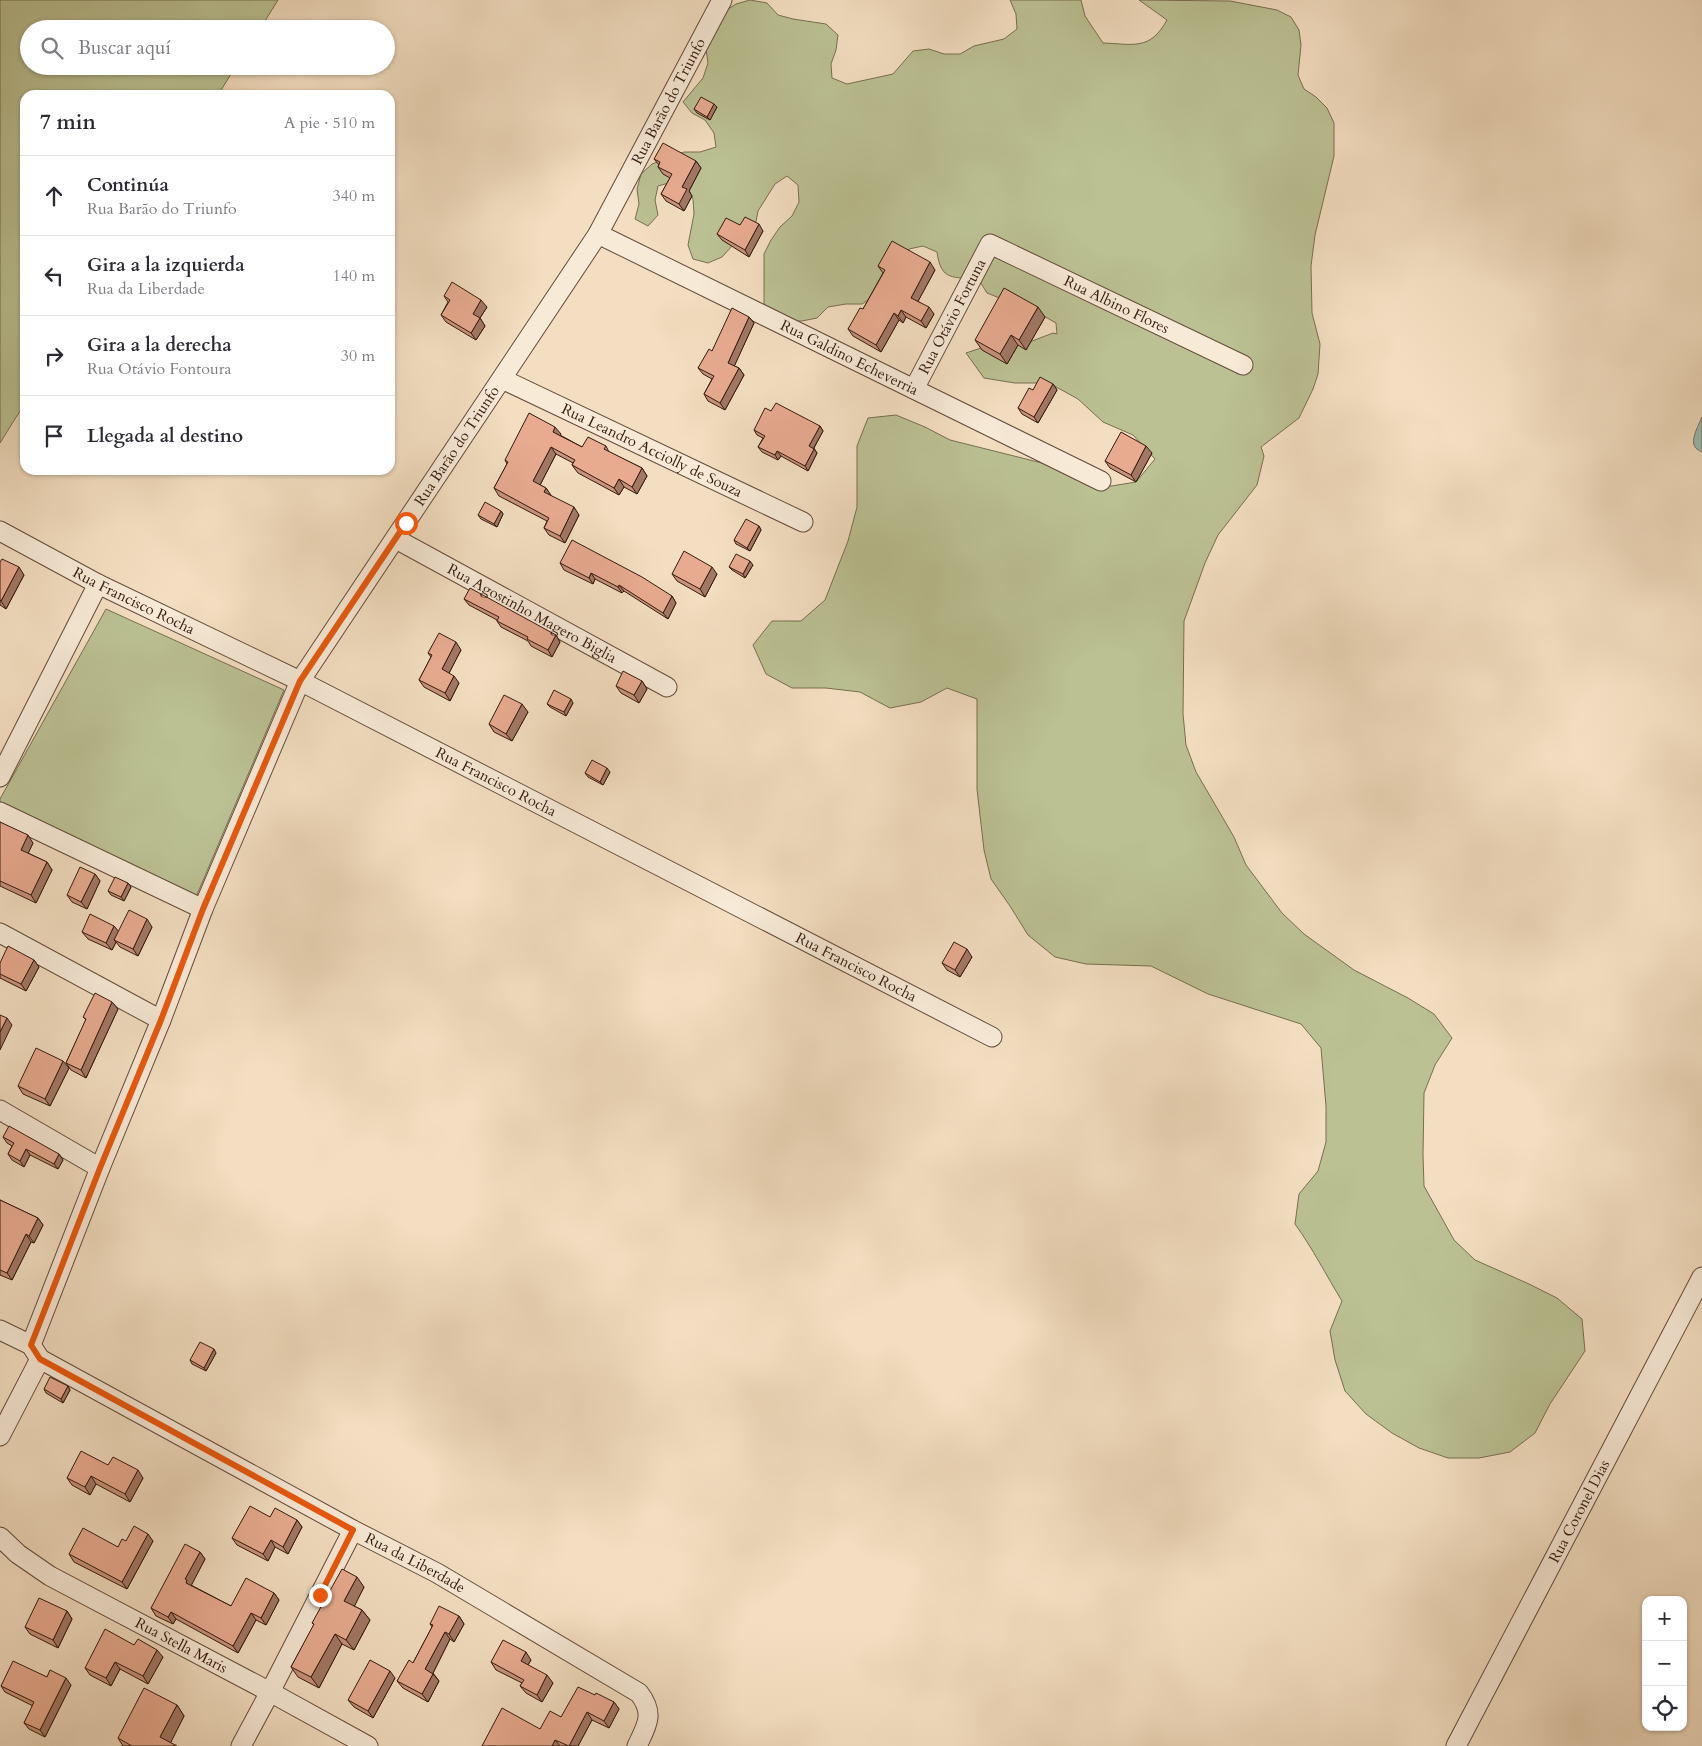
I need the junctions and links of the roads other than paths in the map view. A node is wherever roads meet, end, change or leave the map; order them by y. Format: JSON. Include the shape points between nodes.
{"nodes":[{"id":1,"x":722,"y":0,"type":"edge"},
{"id":2,"x":598,"y":234,"type":"junction"},
{"id":3,"x":990,"y":244,"type":"joint"},
{"id":4,"x":1243,"y":365,"type":"dead end"},
{"id":5,"x":502,"y":379,"type":"junction"},
{"id":6,"x":914,"y":389,"type":"junction"},
{"id":7,"x":1101,"y":481,"type":"dead end"},
{"id":8,"x":803,"y":522,"type":"dead end"},
{"id":9,"x":0,"y":530,"type":"edge"},
{"id":10,"x":396,"y":539,"type":"junction"},
{"id":11,"x":98,"y":584,"type":"junction"},
{"id":12,"x":300,"y":681,"type":"junction"},
{"id":13,"x":667,"y":687,"type":"dead end"},
{"id":14,"x":7,"y":747,"type":"edge"},
{"id":15,"x":0,"y":776,"type":"edge"},
{"id":16,"x":0,"y":812,"type":"edge"},
{"id":17,"x":203,"y":909,"type":"junction"},
{"id":18,"x":0,"y":933,"type":"edge"},
{"id":19,"x":161,"y":1020,"type":"junction"},
{"id":20,"x":992,"y":1037,"type":"dead end"},
{"id":21,"x":0,"y":1110,"type":"edge"},
{"id":22,"x":100,"y":1168,"type":"junction"},
{"id":23,"x":1702,"y":1277,"type":"edge"},
{"id":24,"x":0,"y":1330,"type":"edge"},
{"id":25,"x":35,"y":1352,"type":"junction"},
{"id":26,"x":0,"y":1436,"type":"edge"},
{"id":27,"x":353,"y":1530,"type":"junction"},
{"id":28,"x":0,"y":1537,"type":"edge"},
{"id":29,"x":270,"y":1692,"type":"junction"},
{"id":30,"x":241,"y":1746,"type":"edge"},
{"id":31,"x":368,"y":1746,"type":"edge"},
{"id":32,"x":636,"y":1746,"type":"edge"},
{"id":33,"x":1456,"y":1746,"type":"edge"}],
"edges":[{"from":1,"to":2,"type":"street","name":"Rua Barão do Triunfo"},
{"from":2,"to":5,"type":"street","name":"Rua Barão do Triunfo"},
{"from":2,"to":6,"type":"street","name":"Rua Galdino Echeverria"},
{"from":3,"to":4,"type":"street","name":"Rua Albino Flores"},
{"from":3,"to":6,"type":"street","name":"Rua Otávio Fortuna"},
{"from":5,"to":8,"type":"street","name":"Rua Leandro Acciolly de Souza"},
{"from":5,"to":10,"type":"street","name":"Rua Barão do Triunfo"},
{"from":6,"to":7,"type":"street","name":"Rua Galdino Echeverria"},
{"from":9,"to":11,"type":"street","name":"Rua Francisco Rocha"},
{"from":10,"to":12,"type":"street","name":"Rua Barão do Triunfo"},
{"from":10,"to":13,"type":"street","name":"Rua Agostinho Magero Biglia"},
{"from":11,"to":12,"type":"street","name":"Rua Francisco Rocha"},
{"from":11,"to":14,"type":"street"},
{"from":12,"to":17,"type":"street","name":"Rua Barão do Triunfo"},
{"from":12,"to":20,"type":"street","name":"Rua Francisco Rocha"},
{"from":14,"to":15,"type":"street"},
{"from":16,"to":17,"type":"street"},
{"from":17,"to":19,"type":"street","name":"Rua Barão do Triunfo"},
{"from":18,"to":19,"type":"street"},
{"from":19,"to":22,"type":"street","name":"Rua Barão do Triunfo"},
{"from":21,"to":22,"type":"street"},
{"from":22,"to":25,"type":"street","name":"Rua Barão do Triunfo"},
{"from":23,"to":33,"type":"street","name":"Rua Coronel Dias"},
{"from":24,"to":25,"type":"street","name":"Rua da Liberdade"},
{"from":25,"to":26,"type":"street","name":"Rua Barão do Triunfo"},
{"from":25,"to":27,"type":"street","name":"Rua da Liberdade"},
{"from":27,"to":29,"type":"street"},
{"from":27,"to":32,"type":"street","name":"Rua da Liberdade","via":[[437,1573],[639,1693],[648,1708],[649,1718]]},
{"from":28,"to":29,"type":"street","name":"Rua Stella Maris","via":[[50,1576]]},
{"from":29,"to":30,"type":"street"},
{"from":29,"to":31,"type":"street","name":"Rua Stella Maris"}]}
